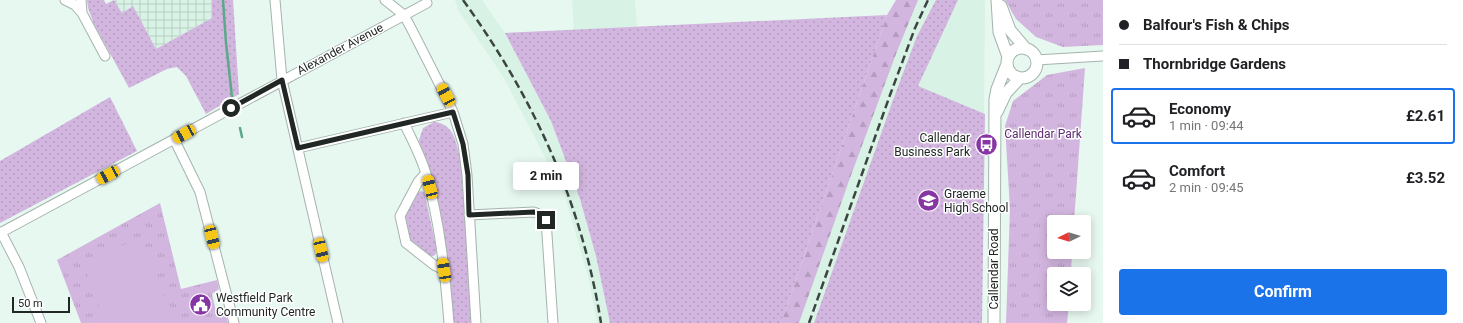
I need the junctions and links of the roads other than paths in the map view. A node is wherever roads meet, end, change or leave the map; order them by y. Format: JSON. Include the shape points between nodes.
{"nodes":[{"id":1,"x":65,"y":0,"type":"edge"},
{"id":2,"x":81,"y":0,"type":"edge"},
{"id":3,"x":275,"y":0,"type":"edge"},
{"id":4,"x":385,"y":0,"type":"edge"},
{"id":5,"x":998,"y":0,"type":"edge"},
{"id":6,"x":427,"y":3,"type":"dead end"},
{"id":7,"x":82,"y":13,"type":"junction"},
{"id":8,"x":404,"y":15,"type":"junction"},
{"id":9,"x":1026,"y":49,"type":"junction"},
{"id":10,"x":105,"y":56,"type":"dead end"},
{"id":11,"x":1103,"y":56,"type":"edge"},
{"id":12,"x":1036,"y":60,"type":"junction"},
{"id":13,"x":1008,"y":61,"type":"junction"},
{"id":14,"x":1020,"y":78,"type":"junction"},
{"id":15,"x":282,"y":80,"type":"junction"},
{"id":16,"x":453,"y":112,"type":"junction"},
{"id":17,"x":995,"y":120,"type":"junction"},
{"id":18,"x":404,"y":123,"type":"junction"},
{"id":19,"x":174,"y":139,"type":"junction"},
{"id":20,"x":298,"y":148,"type":"junction"},
{"id":21,"x":426,"y":173,"type":"junction"},
{"id":22,"x":469,"y":215,"type":"junction"},
{"id":23,"x":1,"y":233,"type":"edge"},
{"id":24,"x":444,"y":270,"type":"junction"},
{"id":25,"x":39,"y":322,"type":"edge"},
{"id":26,"x":234,"y":323,"type":"edge"},
{"id":27,"x":338,"y":323,"type":"edge"},
{"id":28,"x":449,"y":323,"type":"edge"},
{"id":29,"x":476,"y":323,"type":"edge"},
{"id":30,"x":553,"y":323,"type":"edge"},
{"id":31,"x":994,"y":323,"type":"edge"}],
"edges":[{"from":1,"to":7,"type":"street","via":[[75,5]]},
{"from":2,"to":7,"type":"street"},
{"from":3,"to":15,"type":"street"},
{"from":4,"to":8,"type":"street"},
{"from":5,"to":9,"type":"main road","via":[[1010,30]]},
{"from":5,"to":13,"type":"main road","via":[[999,32]]},
{"from":6,"to":8,"type":"street","name":"Alexander Avenue"},
{"from":7,"to":10,"type":"street"},
{"from":8,"to":15,"type":"street","name":"Alexander Avenue"},
{"from":8,"to":16,"type":"street"},
{"from":9,"to":12,"type":"main road","via":[[1033,53]]},
{"from":9,"to":13,"type":"main road","via":[[1014,51]]},
{"from":11,"to":12,"type":"street"},
{"from":12,"to":14,"type":"main road","via":[[1036,68],[1031,75]]},
{"from":13,"to":14,"type":"main road","via":[[1011,73]]},
{"from":13,"to":17,"type":"main road","name":"Callendar Road","via":[[997,89]]},
{"from":14,"to":17,"type":"main road","name":"Callendar Road","via":[[1006,93]]},
{"from":15,"to":19,"type":"street","name":"Alexander Avenue"},
{"from":15,"to":20,"type":"street"},
{"from":16,"to":18,"type":"street"},
{"from":16,"to":22,"type":"street","via":[[463,144],[468,175]]},
{"from":17,"to":31,"type":"main road","name":"Callendar Road"},
{"from":18,"to":20,"type":"street"},
{"from":18,"to":21,"type":"street"},
{"from":19,"to":23,"type":"street","name":"Alexander Avenue"},
{"from":19,"to":26,"type":"street","via":[[200,192]]},
{"from":20,"to":27,"type":"street"},
{"from":21,"to":24,"type":"street"},
{"from":21,"to":24,"type":"street","via":[[418,182],[400,216],[406,243]]},
{"from":22,"to":29,"type":"street"},
{"from":22,"to":30,"type":"street","via":[[534,212],[543,216],[546,220]]},
{"from":23,"to":25,"type":"street","via":[[19,267]]},
{"from":24,"to":28,"type":"street"}]}
